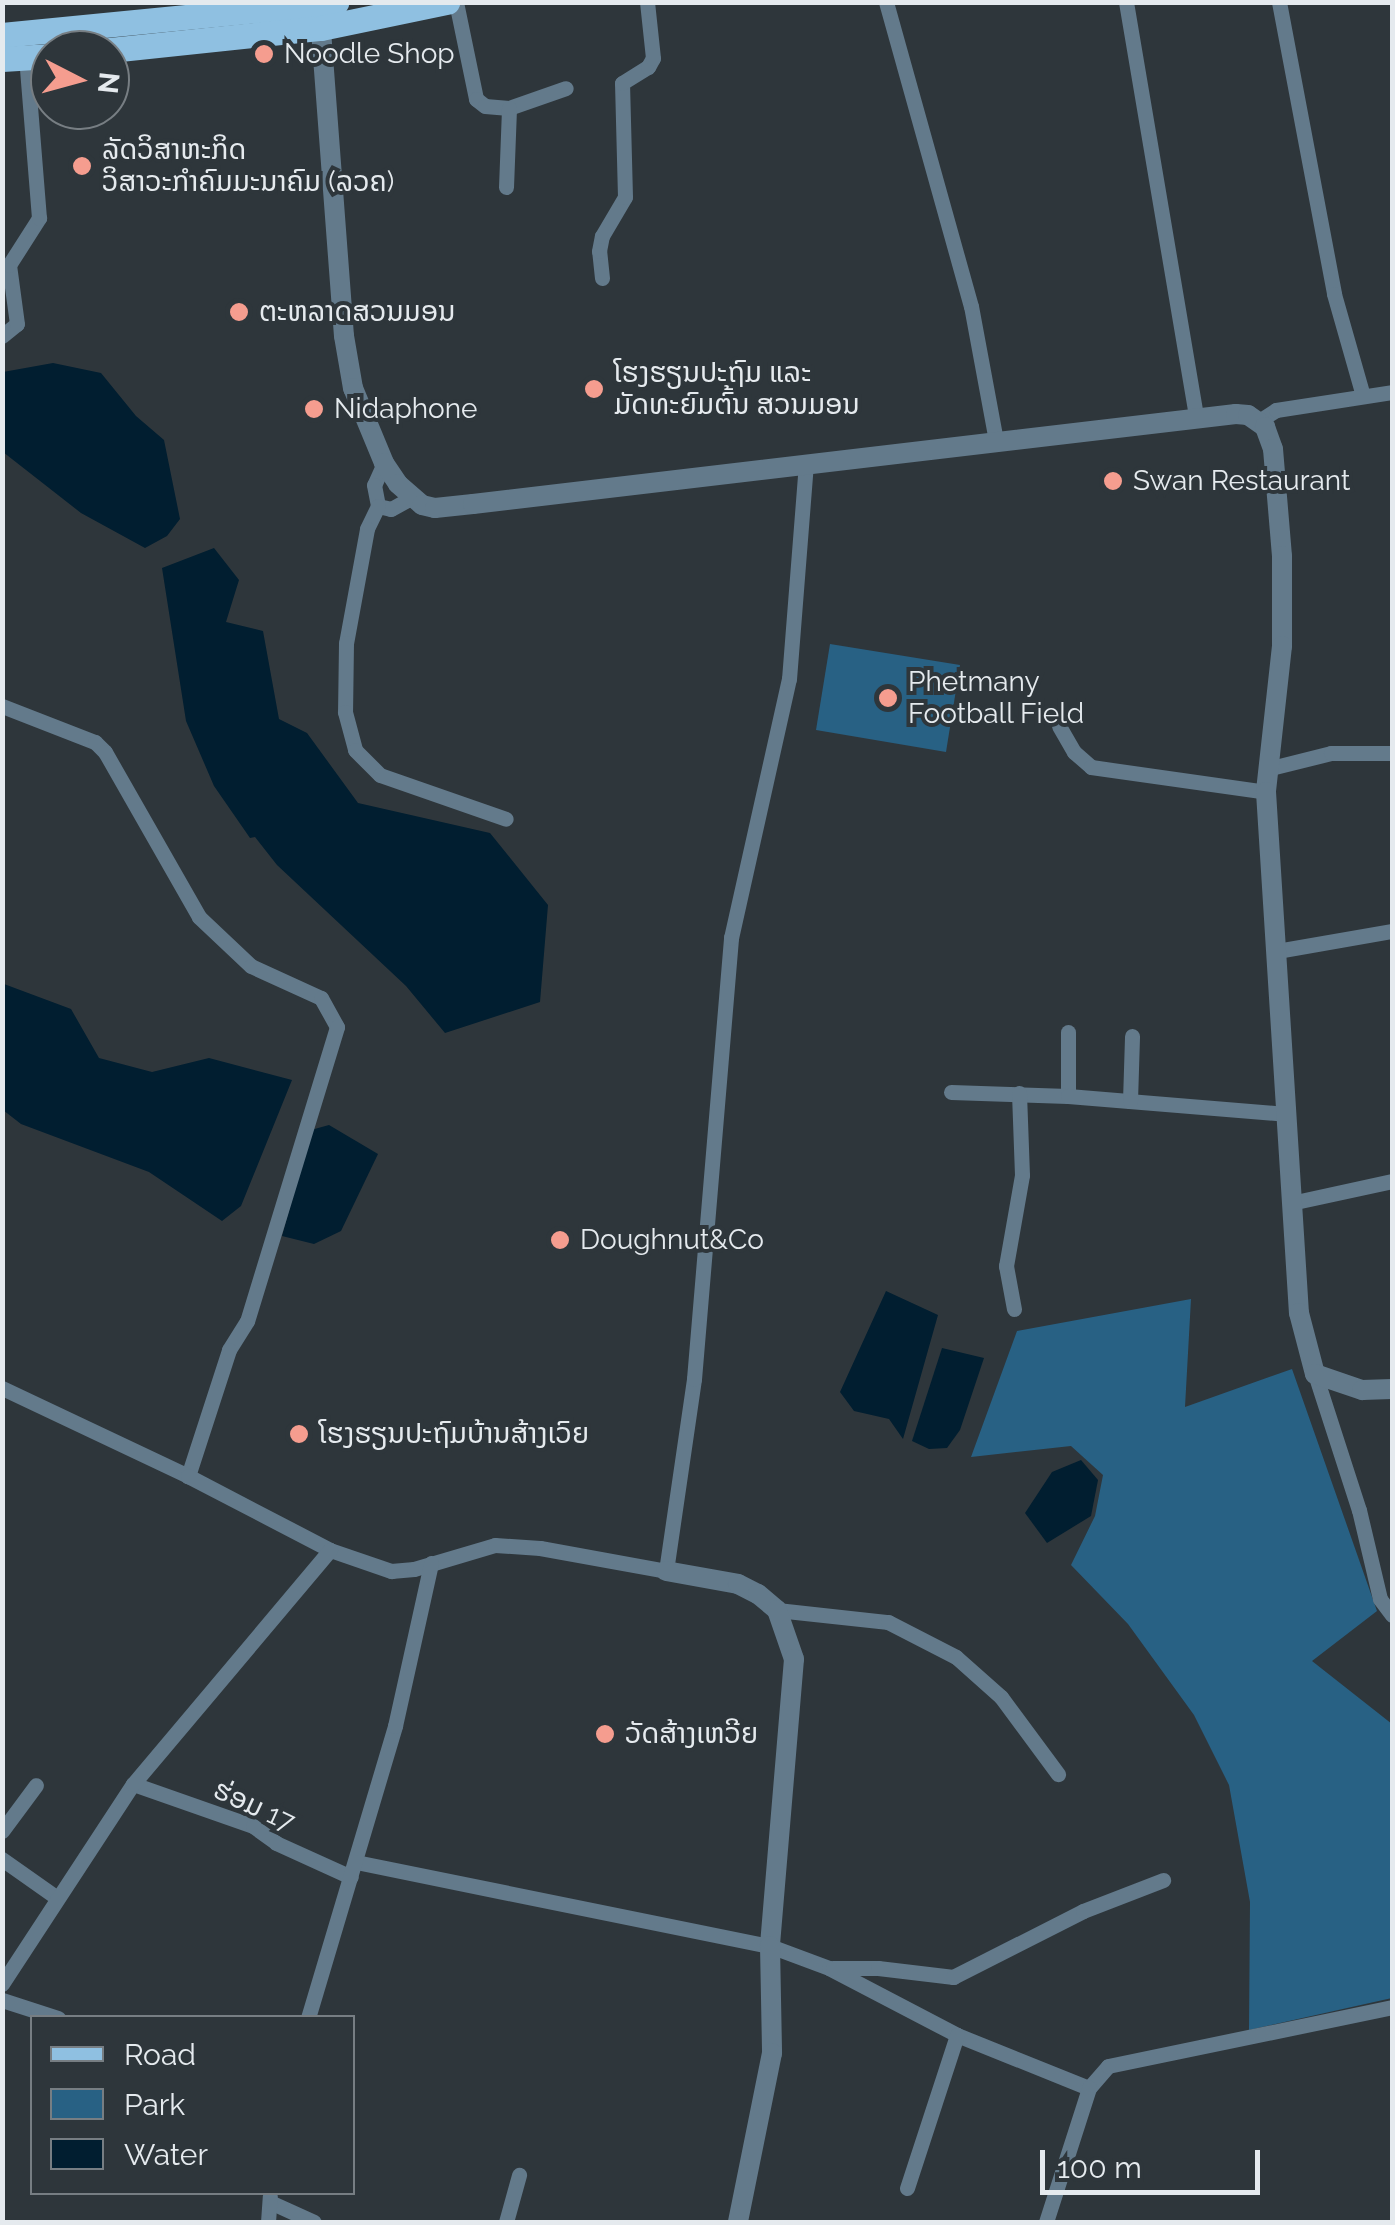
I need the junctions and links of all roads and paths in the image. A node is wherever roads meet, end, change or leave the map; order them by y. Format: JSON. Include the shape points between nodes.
{"nodes":[{"id":1,"x":447,"y":2,"type":"edge"},
{"id":2,"x":456,"y":2,"type":"edge"},
{"id":3,"x":647,"y":2,"type":"edge"},
{"id":4,"x":886,"y":2,"type":"edge"},
{"id":5,"x":1126,"y":2,"type":"edge"},
{"id":6,"x":1279,"y":2,"type":"edge"},
{"id":7,"x":325,"y":12,"type":"edge"},
{"id":8,"x":2,"y":34,"type":"edge"},
{"id":9,"x":130,"y":46,"type":"edge"},
{"id":10,"x":26,"y":57,"type":"edge"},
{"id":11,"x":566,"y":88,"type":"dead end"},
{"id":12,"x":509,"y":108,"type":"junction"},
{"id":13,"x":506,"y":187,"type":"dead end"},
{"id":14,"x":602,"y":278,"type":"dead end"},
{"id":15,"x":2,"y":336,"type":"edge"},
{"id":16,"x":1392,"y":392,"type":"edge"},
{"id":17,"x":1363,"y":396,"type":"junction"},
{"id":18,"x":1196,"y":418,"type":"junction"},
{"id":19,"x":1259,"y":421,"type":"junction"},
{"id":20,"x":996,"y":441,"type":"junction"},
{"id":21,"x":384,"y":463,"type":"junction"},
{"id":22,"x":806,"y":463,"type":"junction"},
{"id":23,"x":411,"y":498,"type":"junction"},
{"id":24,"x":378,"y":506,"type":"junction"},
{"id":25,"x":2,"y":706,"type":"edge"},
{"id":26,"x":1059,"y":726,"type":"dead end"},
{"id":27,"x":1392,"y":752,"type":"edge"},
{"id":28,"x":1267,"y":770,"type":"junction"},
{"id":29,"x":1266,"y":792,"type":"junction"},
{"id":30,"x":506,"y":819,"type":"dead end"},
{"id":31,"x":1392,"y":931,"type":"edge"},
{"id":32,"x":1278,"y":951,"type":"junction"},
{"id":33,"x":1068,"y":1032,"type":"dead end"},
{"id":34,"x":1132,"y":1036,"type":"dead end"},
{"id":35,"x":951,"y":1092,"type":"dead end"},
{"id":36,"x":1020,"y":1092,"type":"junction"},
{"id":37,"x":1068,"y":1096,"type":"junction"},
{"id":38,"x":1130,"y":1101,"type":"junction"},
{"id":39,"x":1285,"y":1114,"type":"junction"},
{"id":40,"x":1392,"y":1181,"type":"edge"},
{"id":41,"x":1291,"y":1203,"type":"junction"},
{"id":42,"x":1014,"y":1309,"type":"dead end"},
{"id":43,"x":1315,"y":1374,"type":"junction"},
{"id":44,"x":2,"y":1388,"type":"edge"},
{"id":45,"x":1392,"y":1389,"type":"edge"},
{"id":46,"x":188,"y":1476,"type":"junction"},
{"id":47,"x":330,"y":1550,"type":"junction"},
{"id":48,"x":431,"y":1563,"type":"junction"},
{"id":49,"x":666,"y":1571,"type":"junction"},
{"id":50,"x":777,"y":1610,"type":"junction"},
{"id":51,"x":1392,"y":1614,"type":"edge"},
{"id":52,"x":1058,"y":1774,"type":"dead end"},
{"id":53,"x":36,"y":1784,"type":"dead end"},
{"id":54,"x":133,"y":1784,"type":"junction"},
{"id":55,"x":2,"y":1831,"type":"edge"},
{"id":56,"x":2,"y":1858,"type":"edge"},
{"id":57,"x":354,"y":1870,"type":"junction"},
{"id":58,"x":1163,"y":1880,"type":"dead end"},
{"id":59,"x":57,"y":1898,"type":"junction"},
{"id":60,"x":770,"y":1946,"type":"junction"},
{"id":61,"x":829,"y":1968,"type":"junction"},
{"id":62,"x":2,"y":1984,"type":"edge"},
{"id":63,"x":2,"y":2000,"type":"edge"},
{"id":64,"x":1392,"y":2008,"type":"edge"},
{"id":65,"x":49,"y":2015,"type":"edge"},
{"id":66,"x":309,"y":2015,"type":"edge"},
{"id":67,"x":957,"y":2035,"type":"junction"},
{"id":68,"x":1089,"y":2088,"type":"junction"},
{"id":69,"x":519,"y":2175,"type":"dead end"},
{"id":70,"x":907,"y":2188,"type":"dead end"},
{"id":71,"x":270,"y":2197,"type":"edge"},
{"id":72,"x":268,"y":2222,"type":"edge"},
{"id":73,"x":314,"y":2222,"type":"edge"},
{"id":74,"x":506,"y":2222,"type":"edge"},
{"id":75,"x":738,"y":2222,"type":"edge"},
{"id":76,"x":1046,"y":2222,"type":"edge"}],
"edges":[{"from":1,"to":7,"type":"main road"},
{"from":2,"to":12,"type":"street","via":[[476,99]]},
{"from":3,"to":14,"type":"street","via":[[653,58],[622,83],[624,197],[602,236]]},
{"from":4,"to":20,"type":"street","via":[[971,306]]},
{"from":5,"to":18,"type":"street"},
{"from":6,"to":17,"type":"street","via":[[1334,294]]},
{"from":7,"to":8,"type":"main road"},
{"from":7,"to":9,"type":"main road"},
{"from":7,"to":21,"type":"street","via":[[344,336],[352,388]]},
{"from":10,"to":15,"type":"street","via":[[40,218],[9,265],[16,324]]},
{"from":11,"to":12,"type":"street"},
{"from":12,"to":13,"type":"street"},
{"from":16,"to":17,"type":"street"},
{"from":17,"to":19,"type":"street","via":[[1276,410]]},
{"from":18,"to":19,"type":"street","via":[[1236,414]]},
{"from":18,"to":20,"type":"street"},
{"from":19,"to":28,"type":"street","via":[[1273,449],[1282,556],[1282,646]]},
{"from":20,"to":22,"type":"street"},
{"from":21,"to":23,"type":"street"},
{"from":21,"to":24,"type":"street","via":[[374,485]]},
{"from":22,"to":23,"type":"street","via":[[435,508]]},
{"from":22,"to":49,"type":"street","via":[[790,678],[731,938],[694,1379]]},
{"from":23,"to":24,"type":"street","via":[[391,509]]},
{"from":24,"to":30,"type":"street","via":[[366,528],[346,643],[344,712],[355,750],[380,774]]},
{"from":25,"to":46,"type":"street","via":[[95,742],[199,917],[250,966],[321,998],[337,1027],[247,1321],[229,1350]]},
{"from":26,"to":29,"type":"street","via":[[1091,767]]},
{"from":27,"to":28,"type":"street","via":[[1331,753]]},
{"from":28,"to":29,"type":"street"},
{"from":29,"to":32,"type":"street"},
{"from":31,"to":32,"type":"street"},
{"from":32,"to":39,"type":"street"},
{"from":33,"to":37,"type":"street"},
{"from":34,"to":38,"type":"street"},
{"from":35,"to":36,"type":"street"},
{"from":36,"to":37,"type":"street"},
{"from":36,"to":42,"type":"street","via":[[1022,1176],[1006,1266]]},
{"from":37,"to":38,"type":"street"},
{"from":38,"to":39,"type":"street"},
{"from":39,"to":41,"type":"street"},
{"from":40,"to":41,"type":"street"},
{"from":41,"to":43,"type":"street","via":[[1299,1313]]},
{"from":43,"to":45,"type":"street","via":[[1362,1390]]},
{"from":43,"to":51,"type":"street","via":[[1380,1598]]},
{"from":44,"to":46,"type":"street"},
{"from":46,"to":47,"type":"street"},
{"from":47,"to":48,"type":"street","via":[[391,1571]]},
{"from":47,"to":54,"type":"street"},
{"from":48,"to":49,"type":"street","via":[[479,1546],[513,1545]]},
{"from":48,"to":57,"type":"street"},
{"from":49,"to":50,"type":"street","via":[[738,1584]]},
{"from":50,"to":52,"type":"street","via":[[888,1622],[956,1657],[1001,1697]]},
{"from":50,"to":60,"type":"street","via":[[794,1659]]},
{"from":53,"to":55,"type":"street"},
{"from":54,"to":57,"type":"street","name":"ຮ່ອມ 17"},
{"from":54,"to":59,"type":"street"},
{"from":56,"to":59,"type":"street"},
{"from":57,"to":60,"type":"street","name":"ຮ່ອມ 17"},
{"from":57,"to":66,"type":"street"},
{"from":58,"to":61,"type":"street","via":[[1083,1911],[954,1977]]},
{"from":59,"to":62,"type":"street"},
{"from":60,"to":61,"type":"street","name":"ຮ່ອມ 17"},
{"from":60,"to":75,"type":"street","via":[[772,2053]]},
{"from":61,"to":67,"type":"street"},
{"from":63,"to":65,"type":"street"},
{"from":64,"to":68,"type":"street","via":[[1108,2066]]},
{"from":67,"to":68,"type":"street"},
{"from":67,"to":70,"type":"street"},
{"from":68,"to":76,"type":"street"},
{"from":69,"to":74,"type":"street"},
{"from":71,"to":72,"type":"street"},
{"from":71,"to":73,"type":"street"}]}
